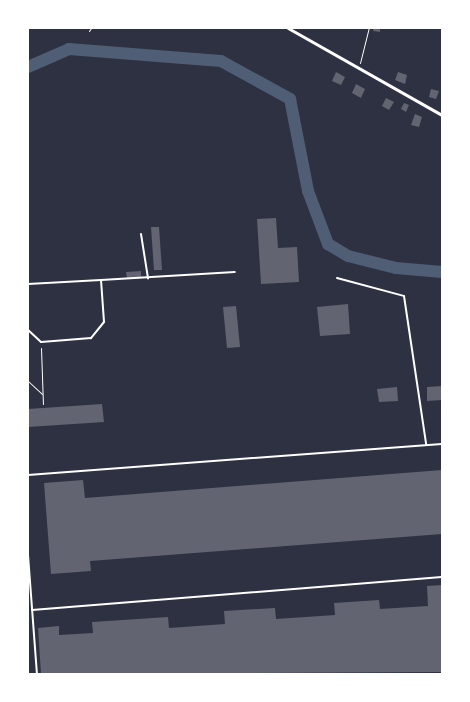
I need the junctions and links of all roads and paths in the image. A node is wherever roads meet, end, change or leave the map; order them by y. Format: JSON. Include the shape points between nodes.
{"nodes":[{"id":1,"x":91,"y":28,"type":"edge"},
{"id":2,"x":288,"y":28,"type":"edge"},
{"id":3,"x":369,"y":28,"type":"edge"},
{"id":4,"x":89,"y":31,"type":"dead end"},
{"id":5,"x":359,"y":66,"type":"junction"},
{"id":6,"x":442,"y":115,"type":"edge"},
{"id":7,"x":141,"y":234,"type":"dead end"},
{"id":8,"x":235,"y":272,"type":"dead end"},
{"id":9,"x":337,"y":278,"type":"dead end"},
{"id":10,"x":148,"y":279,"type":"junction"},
{"id":11,"x":100,"y":280,"type":"junction"},
{"id":12,"x":28,"y":284,"type":"edge"},
{"id":13,"x":28,"y":330,"type":"edge"},
{"id":14,"x":41,"y":342,"type":"junction"},
{"id":15,"x":28,"y":381,"type":"edge"},
{"id":16,"x":43,"y":395,"type":"junction"},
{"id":17,"x":43,"y":404,"type":"dead end"},
{"id":18,"x":426,"y":444,"type":"junction"},
{"id":19,"x":442,"y":444,"type":"edge"},
{"id":20,"x":28,"y":474,"type":"edge"},
{"id":21,"x":28,"y":555,"type":"edge"},
{"id":22,"x":442,"y":577,"type":"edge"},
{"id":23,"x":32,"y":610,"type":"junction"},
{"id":24,"x":37,"y":674,"type":"edge"}],
"edges":[{"from":1,"to":4,"type":"path"},
{"from":2,"to":5,"type":"street"},
{"from":3,"to":5,"type":"path"},
{"from":5,"to":6,"type":"street"},
{"from":7,"to":10,"type":"lane"},
{"from":8,"to":10,"type":"lane"},
{"from":9,"to":18,"type":"lane","via":[[404,296]]},
{"from":10,"to":11,"type":"lane"},
{"from":11,"to":12,"type":"lane"},
{"from":11,"to":14,"type":"lane","via":[[104,322],[91,338]]},
{"from":13,"to":14,"type":"lane"},
{"from":14,"to":16,"type":"path"},
{"from":15,"to":16,"type":"path"},
{"from":16,"to":17,"type":"path"},
{"from":18,"to":19,"type":"lane"},
{"from":18,"to":20,"type":"lane"},
{"from":21,"to":23,"type":"lane"},
{"from":22,"to":23,"type":"lane"},
{"from":23,"to":24,"type":"lane"}]}
